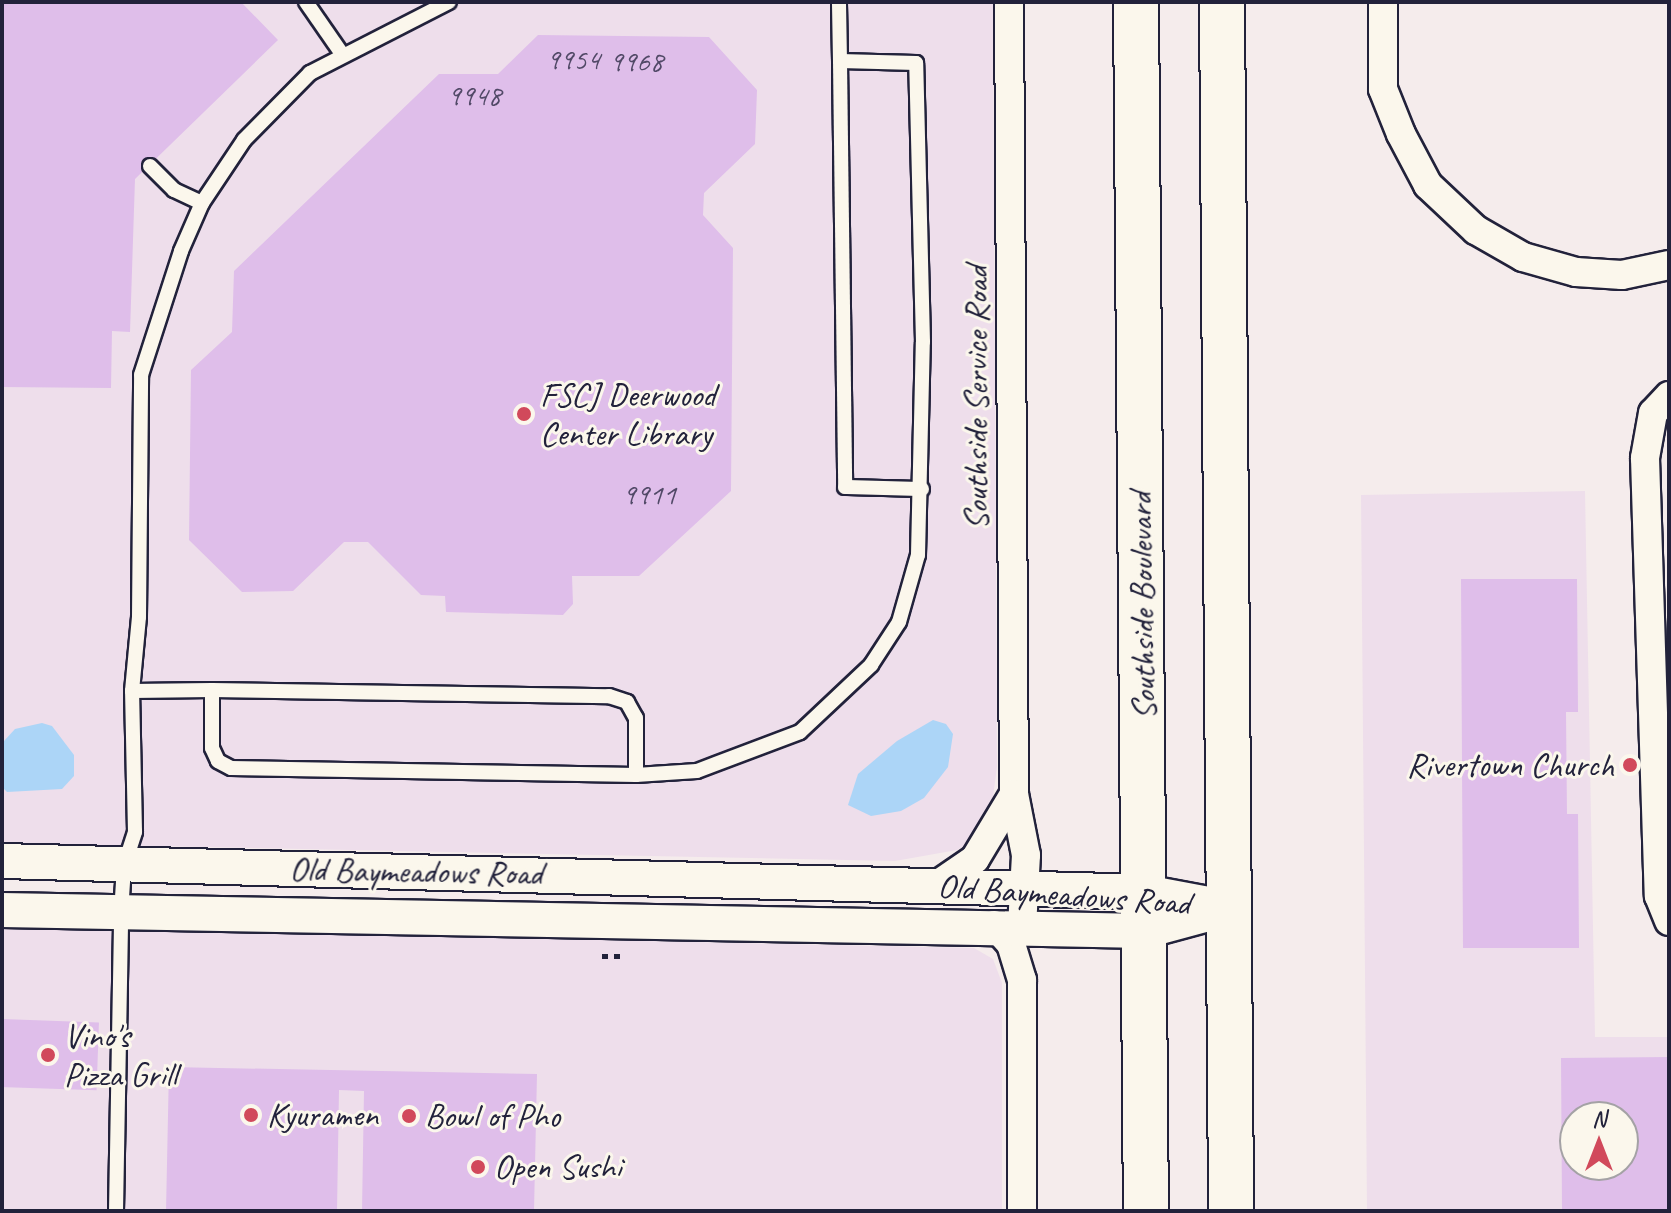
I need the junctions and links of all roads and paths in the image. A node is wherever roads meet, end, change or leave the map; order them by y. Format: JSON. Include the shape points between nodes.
{"nodes":[{"id":1,"x":449,"y":2,"type":"edge"},
{"id":2,"x":839,"y":2,"type":"edge"},
{"id":3,"x":1009,"y":2,"type":"edge"},
{"id":4,"x":1136,"y":2,"type":"edge"},
{"id":5,"x":1222,"y":2,"type":"edge"},
{"id":6,"x":1383,"y":2,"type":"edge"},
{"id":7,"x":310,"y":3,"type":"edge"},
{"id":8,"x":342,"y":54,"type":"junction"},
{"id":9,"x":840,"y":61,"type":"junction"},
{"id":10,"x":150,"y":166,"type":"dead end"},
{"id":11,"x":202,"y":203,"type":"junction"},
{"id":12,"x":1669,"y":265,"type":"edge"},
{"id":13,"x":1669,"y":396,"type":"edge"},
{"id":14,"x":922,"y":489,"type":"junction"},
{"id":15,"x":212,"y":690,"type":"junction"},
{"id":16,"x":132,"y":691,"type":"junction"},
{"id":17,"x":636,"y":775,"type":"junction"},
{"id":18,"x":1014,"y":794,"type":"junction"},
{"id":19,"x":2,"y":861,"type":"edge"},
{"id":20,"x":124,"y":866,"type":"junction"},
{"id":21,"x":937,"y":885,"type":"junction"},
{"id":22,"x":1022,"y":888,"type":"junction"},
{"id":23,"x":1230,"y":908,"type":"junction"},
{"id":24,"x":2,"y":910,"type":"edge"},
{"id":25,"x":1145,"y":911,"type":"junction"},
{"id":26,"x":121,"y":913,"type":"junction"},
{"id":27,"x":1669,"y":921,"type":"edge"},
{"id":28,"x":1008,"y":926,"type":"junction"},
{"id":29,"x":602,"y":956,"type":"dead end"},
{"id":30,"x":625,"y":956,"type":"dead end"},
{"id":31,"x":116,"y":1211,"type":"edge"},
{"id":32,"x":1022,"y":1211,"type":"edge"},
{"id":33,"x":1146,"y":1211,"type":"edge"},
{"id":34,"x":1231,"y":1211,"type":"edge"}],
"edges":[{"from":1,"to":8,"type":"lane"},
{"from":2,"to":9,"type":"lane"},
{"from":3,"to":18,"type":"street","name":"Southside Service Road"},
{"from":4,"to":25,"type":"highway","name":"Southside Boulevard"},
{"from":5,"to":23,"type":"highway"},
{"from":6,"to":12,"type":"street","via":[[1383,89],[1401,134],[1428,185],[1476,230],[1523,257],[1576,272],[1622,275]]},
{"from":7,"to":8,"type":"lane"},
{"from":8,"to":11,"type":"lane","via":[[277,101]]},
{"from":9,"to":14,"type":"lane","via":[[916,63]]},
{"from":9,"to":14,"type":"lane","via":[[845,487]]},
{"from":10,"to":11,"type":"lane","via":[[174,190]]},
{"from":11,"to":16,"type":"lane","via":[[141,375],[139,617]]},
{"from":13,"to":27,"type":"street","via":[[1653,413],[1645,458],[1659,896]]},
{"from":14,"to":17,"type":"lane","via":[[918,555],[899,622],[871,665],[834,706],[800,732],[741,759],[697,771]]},
{"from":15,"to":16,"type":"lane"},
{"from":15,"to":17,"type":"lane","via":[[609,696],[627,702],[636,718]]},
{"from":15,"to":17,"type":"lane","via":[[213,755],[231,768]]},
{"from":16,"to":20,"type":"lane","via":[[135,832]]},
{"from":18,"to":21,"type":"street","via":[[975,859]]},
{"from":18,"to":22,"type":"street","name":"Southside Service Road","via":[[1026,855]]},
{"from":19,"to":20,"type":"street","name":"Old Baymeadows Road"},
{"from":20,"to":21,"type":"street","name":"Old Baymeadows Road"},
{"from":20,"to":26,"type":"lane"},
{"from":21,"to":22,"type":"street","name":"Old Baymeadows Road"},
{"from":22,"to":25,"type":"street","name":"Old Baymeadows Road"},
{"from":22,"to":28,"type":"street","name":"Southside Service Road"},
{"from":23,"to":25,"type":"street","name":"Old Baymeadows Road"},
{"from":23,"to":34,"type":"highway"},
{"from":24,"to":26,"type":"street","name":"Old Baymeadows Road"},
{"from":25,"to":28,"type":"street","name":"Old Baymeadows Road"},
{"from":25,"to":33,"type":"highway","name":"Southside Boulevard"},
{"from":26,"to":28,"type":"street","name":"Old Baymeadows Road"},
{"from":26,"to":31,"type":"lane"},
{"from":28,"to":32,"type":"street","via":[[1022,980]]},
{"from":29,"to":30,"type":"path"}]}
